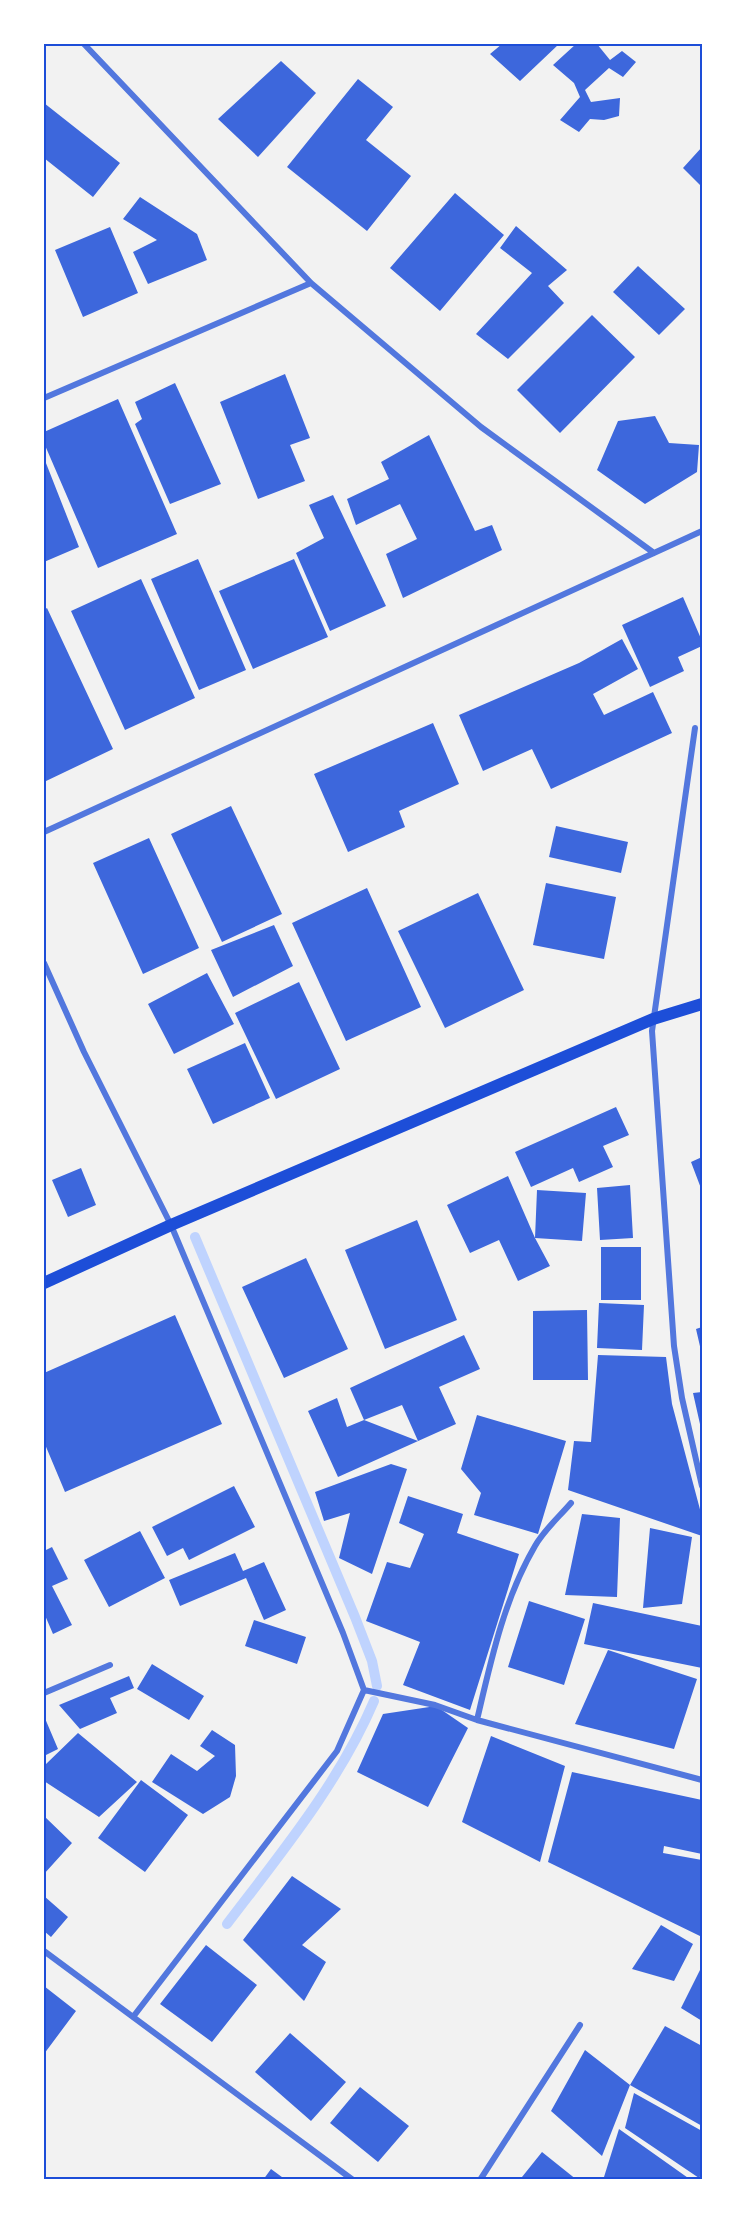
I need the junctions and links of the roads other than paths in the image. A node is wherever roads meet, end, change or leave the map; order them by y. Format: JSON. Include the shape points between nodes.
{"nodes":[{"id":1,"x":84,"y":44,"type":"edge"},
{"id":2,"x":311,"y":283,"type":"junction"},
{"id":3,"x":44,"y":398,"type":"edge"},
{"id":4,"x":702,"y":531,"type":"edge"},
{"id":5,"x":654,"y":552,"type":"junction"},
{"id":6,"x":695,"y":728,"type":"dead end"},
{"id":7,"x":44,"y":832,"type":"edge"},
{"id":8,"x":44,"y":963,"type":"edge"},
{"id":9,"x":702,"y":1004,"type":"edge"},
{"id":10,"x":653,"y":1019,"type":"junction"},
{"id":11,"x":171,"y":1225,"type":"junction"},
{"id":12,"x":44,"y":1283,"type":"edge"},
{"id":13,"x":702,"y":1486,"type":"edge"},
{"id":14,"x":571,"y":1503,"type":"dead end"},
{"id":15,"x":110,"y":1665,"type":"dead end"},
{"id":16,"x":364,"y":1690,"type":"junction"},
{"id":17,"x":44,"y":1693,"type":"edge"},
{"id":18,"x":477,"y":1720,"type":"junction"},
{"id":19,"x":702,"y":1780,"type":"edge"},
{"id":20,"x":44,"y":1951,"type":"edge"},
{"id":21,"x":133,"y":2017,"type":"junction"},
{"id":22,"x":580,"y":2025,"type":"dead end"},
{"id":23,"x":353,"y":2180,"type":"edge"},
{"id":24,"x":480,"y":2180,"type":"edge"}],
"edges":[{"from":1,"to":2,"type":"street"},
{"from":2,"to":3,"type":"street"},
{"from":2,"to":5,"type":"street","via":[[480,427]]},
{"from":4,"to":5,"type":"street"},
{"from":5,"to":7,"type":"street"},
{"from":6,"to":10,"type":"street"},
{"from":8,"to":11,"type":"street"},
{"from":9,"to":10,"type":"main road"},
{"from":10,"to":11,"type":"main road"},
{"from":10,"to":13,"type":"street","via":[[674,1346]]},
{"from":11,"to":12,"type":"main road"},
{"from":11,"to":16,"type":"street"},
{"from":14,"to":18,"type":"street","via":[[536,1544],[512,1593]]},
{"from":15,"to":17,"type":"street"},
{"from":16,"to":18,"type":"street","via":[[435,1705]]},
{"from":16,"to":21,"type":"street","via":[[337,1751]]},
{"from":18,"to":19,"type":"street"},
{"from":20,"to":21,"type":"street"},
{"from":21,"to":23,"type":"street"},
{"from":22,"to":24,"type":"street"}]}
